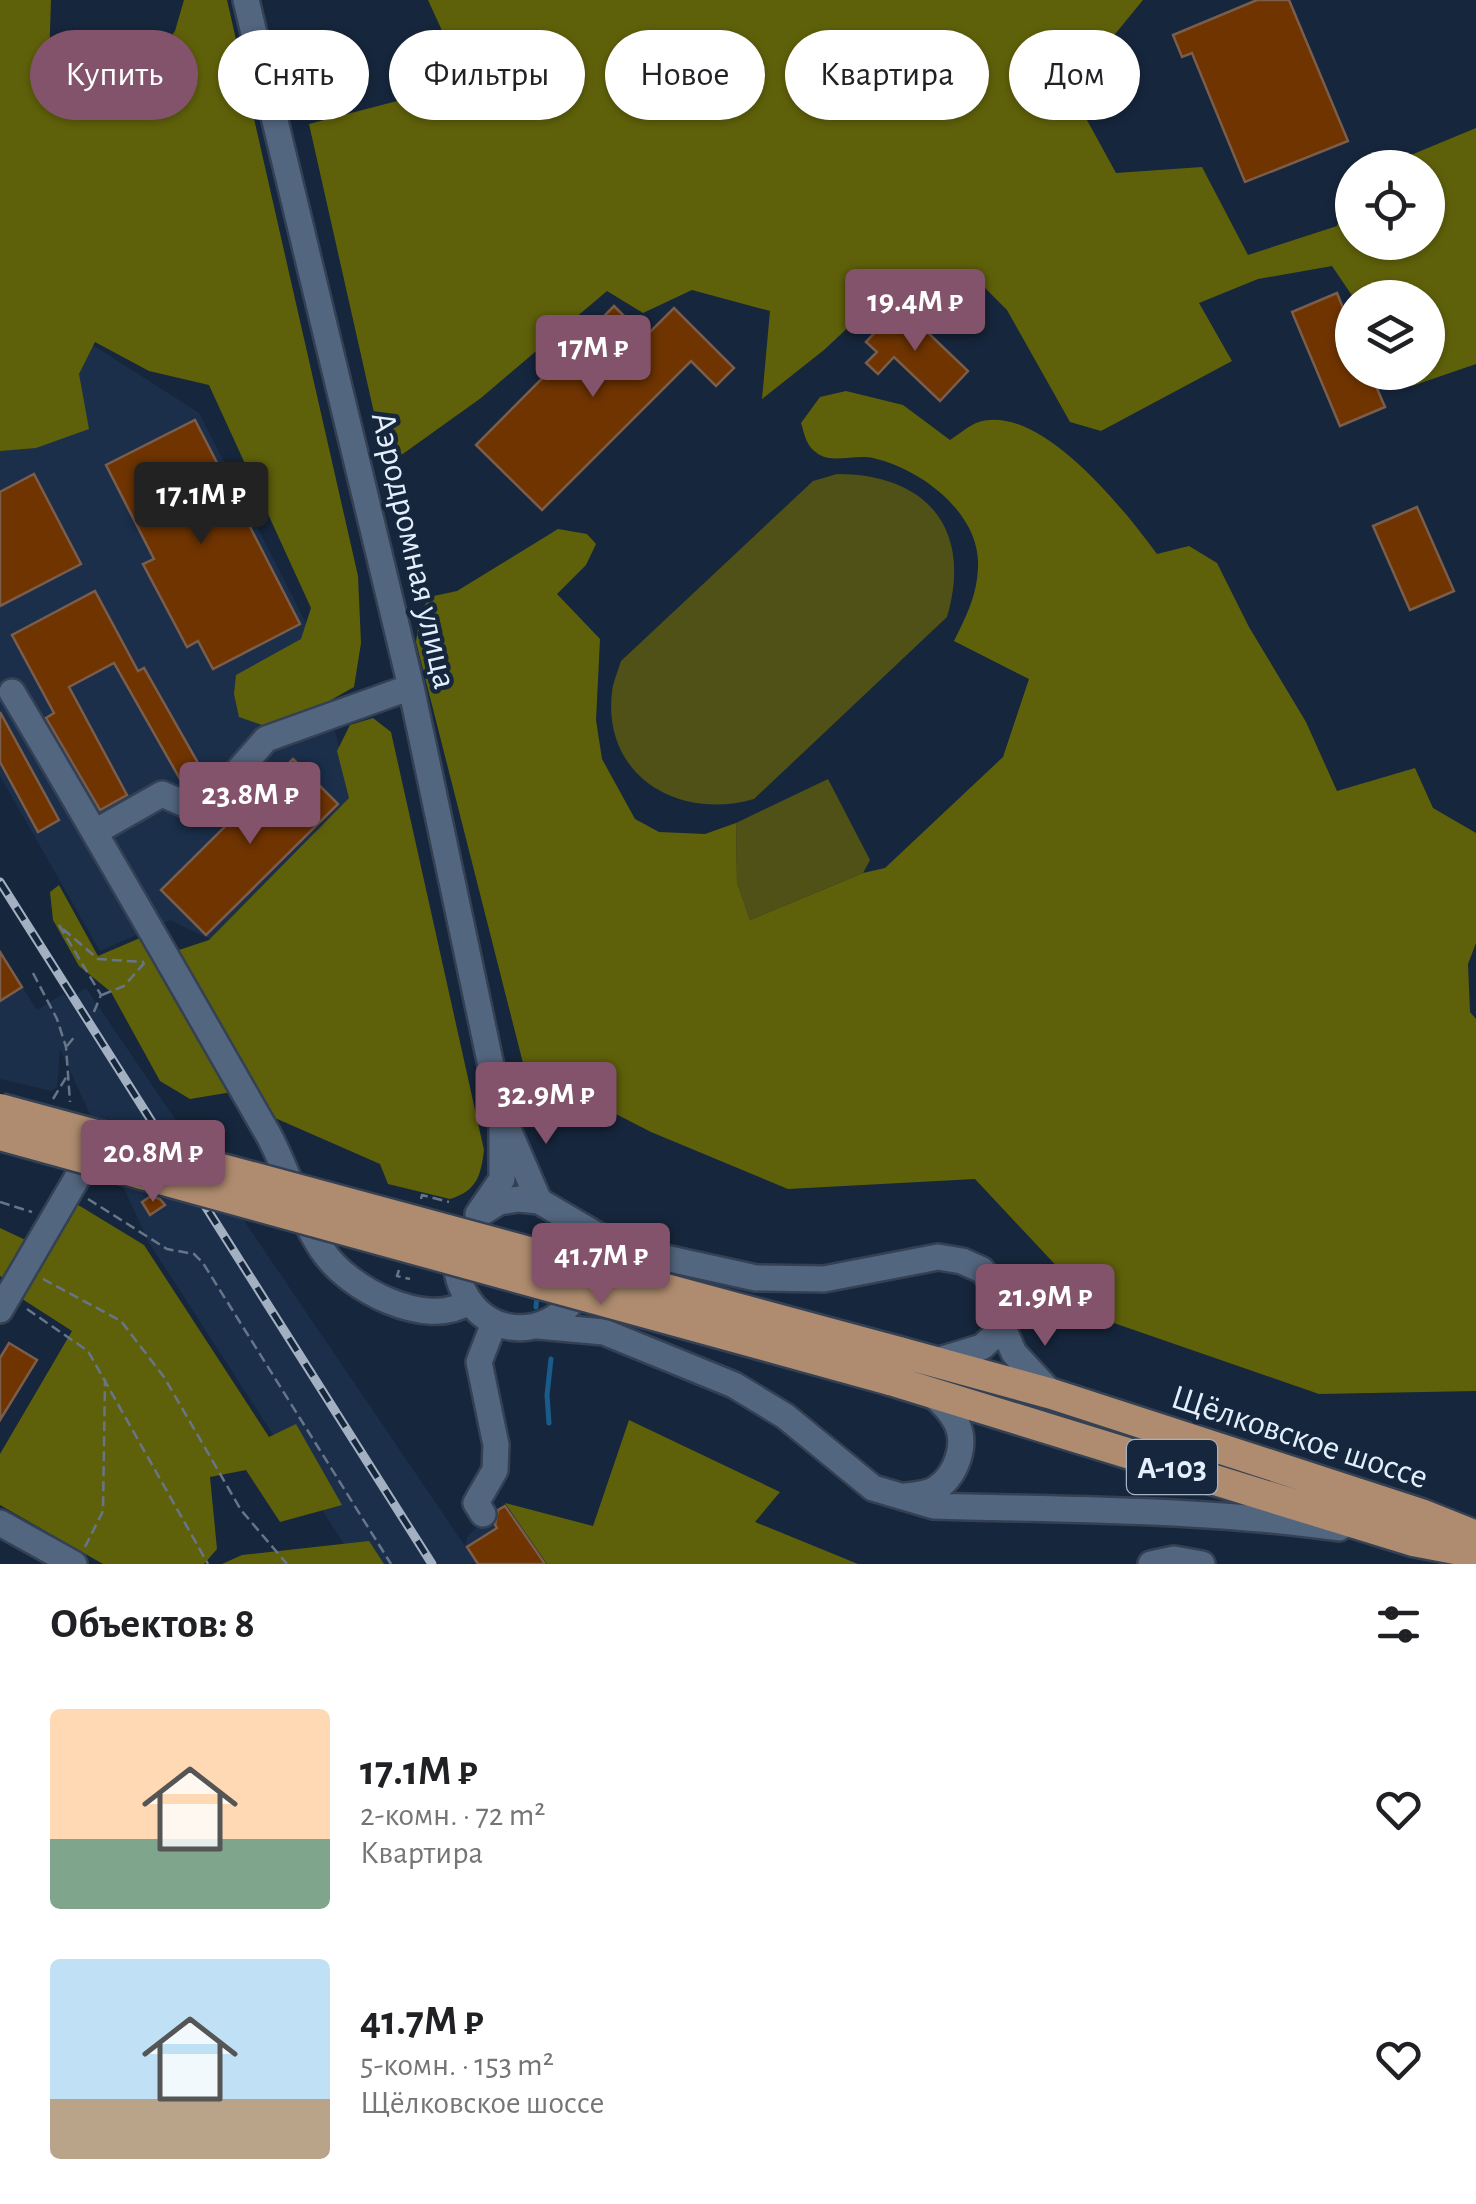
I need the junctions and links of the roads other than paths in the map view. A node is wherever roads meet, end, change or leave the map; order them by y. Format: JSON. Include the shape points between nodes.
{"nodes":[{"id":1,"x":246,"y":0,"type":"edge"},
{"id":2,"x":411,"y":687,"type":"junction"},
{"id":3,"x":12,"y":692,"type":"dead end"},
{"id":4,"x":95,"y":832,"type":"junction"},
{"id":5,"x":0,"y":1109,"type":"edge"},
{"id":6,"x":502,"y":1118,"type":"junction"},
{"id":7,"x":0,"y":1134,"type":"edge"},
{"id":8,"x":78,"y":1190,"type":"road end"},
{"id":9,"x":540,"y":1201,"type":"junction"},
{"id":10,"x":478,"y":1214,"type":"junction"},
{"id":11,"x":571,"y":1222,"type":"junction"},
{"id":12,"x":648,"y":1254,"type":"junction"},
{"id":13,"x":581,"y":1283,"type":"junction"},
{"id":14,"x":468,"y":1302,"type":"junction"},
{"id":15,"x":4,"y":1304,"type":"edge"},
{"id":16,"x":494,"y":1323,"type":"junction"},
{"id":17,"x":538,"y":1326,"type":"junction"},
{"id":18,"x":1003,"y":1328,"type":"junction"},
{"id":19,"x":604,"y":1332,"type":"junction"},
{"id":20,"x":936,"y":1361,"type":"junction"},
{"id":21,"x":894,"y":1366,"type":"junction"},
{"id":22,"x":931,"y":1393,"type":"junction"},
{"id":23,"x":1052,"y":1394,"type":"junction"},
{"id":24,"x":896,"y":1497,"type":"junction"},
{"id":25,"x":484,"y":1514,"type":"dead end"},
{"id":26,"x":0,"y":1523,"type":"edge"},
{"id":27,"x":1476,"y":1536,"type":"edge"},
{"id":28,"x":1413,"y":1540,"type":"junction"},
{"id":29,"x":1476,"y":1553,"type":"edge"},
{"id":30,"x":79,"y":1555,"type":"edge"},
{"id":31,"x":1151,"y":1564,"type":"edge"},
{"id":32,"x":1202,"y":1564,"type":"edge"}],
"edges":[{"from":1,"to":2,"type":"street","name":"Аэродромная улица"},
{"from":2,"to":4,"type":"street","via":[[266,739],[224,788],[194,808],[162,794]]},
{"from":2,"to":6,"type":"street","name":"Аэродромная улица"},
{"from":3,"to":4,"type":"street"},
{"from":4,"to":14,"type":"street","via":[[153,954],[275,1147],[322,1251],[348,1279],[386,1300],[445,1313]]},
{"from":5,"to":21,"type":"main road","name":"Щёлковское шоссе","number":"А-103","bridge":true},
{"from":6,"to":9,"type":"street"},
{"from":6,"to":10,"type":"street","via":[[502,1179]]},
{"from":7,"to":21,"type":"main road","name":"Щёлковское шоссе","number":"А-103","bridge":true},
{"from":8,"to":15,"type":"street","via":[[53,1219]]},
{"from":9,"to":10,"type":"street","via":[[499,1202]]},
{"from":9,"to":11,"type":"street"},
{"from":10,"to":14,"type":"street","via":[[456,1256]]},
{"from":11,"to":12,"type":"street"},
{"from":11,"to":13,"type":"street","via":[[583,1245]]},
{"from":12,"to":13,"type":"street","via":[[605,1261]]},
{"from":12,"to":18,"type":"street","via":[[790,1281],[938,1257],[962,1261],[982,1270],[998,1290]]},
{"from":13,"to":17,"type":"street","via":[[560,1314]]},
{"from":13,"to":19,"type":"street","via":[[587,1314]]},
{"from":14,"to":16,"type":"street"},
{"from":16,"to":17,"type":"street"},
{"from":16,"to":25,"type":"street","via":[[479,1362],[496,1445],[495,1470],[476,1502]]},
{"from":17,"to":19,"type":"street"},
{"from":18,"to":20,"type":"street","via":[[982,1347]]},
{"from":18,"to":23,"type":"street","via":[[1014,1354]]},
{"from":19,"to":24,"type":"street","via":[[734,1384],[873,1488]]},
{"from":20,"to":21,"type":"main road","name":"Щёлковское шоссе","number":"А-103"},
{"from":20,"to":23,"type":"main road","name":"Щёлковское шоссе","number":"А-103"},
{"from":21,"to":22,"type":"main road","name":"Щёлковское шоссе","number":"А-103"},
{"from":22,"to":24,"type":"street","via":[[959,1427],[962,1448],[936,1489]]},
{"from":22,"to":28,"type":"main road","name":"Щёлковское шоссе","number":"А-103"},
{"from":23,"to":27,"type":"main road","name":"Щёлковское шоссе","number":"А-103"},
{"from":24,"to":28,"type":"street","via":[[934,1506],[1270,1519]]},
{"from":26,"to":30,"type":"street"},
{"from":28,"to":29,"type":"main road","name":"Щёлковское шоссе","number":"А-103"},
{"from":31,"to":32,"type":"street","via":[[1174,1558]]}]}
